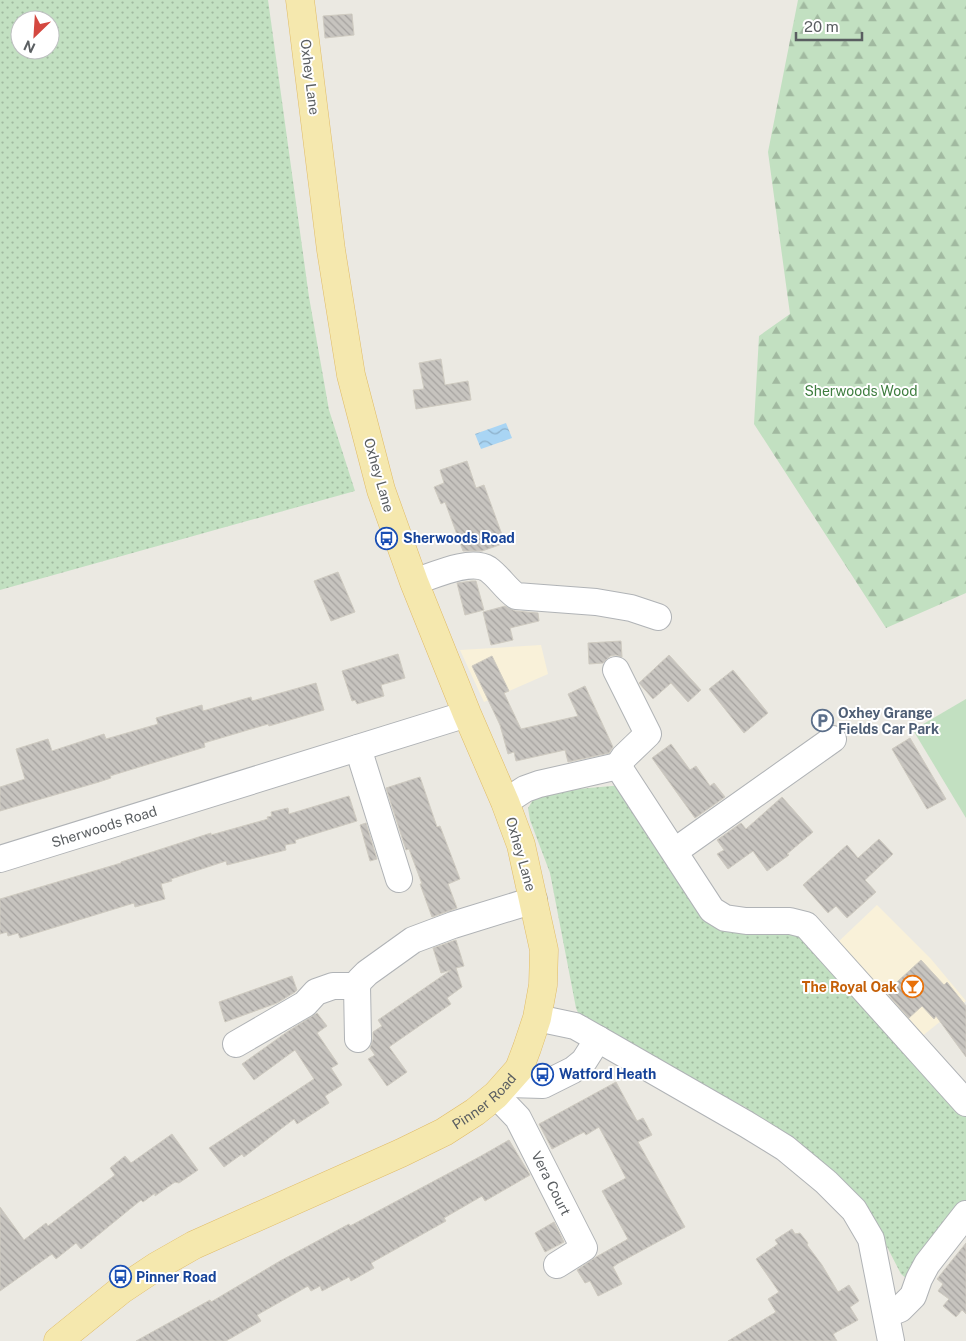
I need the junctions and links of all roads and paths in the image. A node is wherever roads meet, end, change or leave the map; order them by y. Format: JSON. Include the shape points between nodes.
{"nodes":[{"id":1,"x":300,"y":0,"type":"edge"},
{"id":2,"x":414,"y":582,"type":"junction"},
{"id":3,"x":658,"y":617,"type":"dead end"},
{"id":4,"x":616,"y":670,"type":"dead end"},
{"id":5,"x":467,"y":714,"type":"junction"},
{"id":6,"x":833,"y":739,"type":"dead end"},
{"id":7,"x":358,"y":748,"type":"junction"},
{"id":8,"x":618,"y":766,"type":"junction"},
{"id":9,"x":505,"y":802,"type":"junction"},
{"id":10,"x":675,"y":851,"type":"junction"},
{"id":11,"x":0,"y":859,"type":"edge"},
{"id":12,"x":399,"y":879,"type":"dead end"},
{"id":13,"x":534,"y":900,"type":"junction"},
{"id":14,"x":356,"y":986,"type":"junction"},
{"id":15,"x":537,"y":1018,"type":"junction"},
{"id":16,"x":358,"y":1039,"type":"dead end"},
{"id":17,"x":598,"y":1039,"type":"junction"},
{"id":18,"x":236,"y":1044,"type":"dead end"},
{"id":19,"x":501,"y":1090,"type":"junction"},
{"id":20,"x":966,"y":1103,"type":"edge"},
{"id":21,"x":966,"y":1214,"type":"edge"},
{"id":22,"x":557,"y":1265,"type":"dead end"},
{"id":23,"x":889,"y":1333,"type":"edge"},
{"id":24,"x":58,"y":1341,"type":"edge"}],
"edges":[{"from":1,"to":2,"type":"main road","name":"Oxhey Lane","via":[[331,250],[351,375],[381,490]]},
{"from":2,"to":3,"type":"street","via":[[476,565],[497,576],[516,596],[596,602]]},
{"from":2,"to":5,"type":"main road","name":"Oxhey Lane"},
{"from":4,"to":8,"type":"street","via":[[648,734]]},
{"from":5,"to":7,"type":"street","name":"Sherwoods Road"},
{"from":5,"to":9,"type":"main road","name":"Oxhey Lane"},
{"from":6,"to":10,"type":"street"},
{"from":7,"to":11,"type":"street","name":"Sherwoods Road"},
{"from":7,"to":12,"type":"street"},
{"from":8,"to":9,"type":"street","via":[[539,784]]},
{"from":8,"to":10,"type":"street"},
{"from":9,"to":13,"type":"main road","name":"Oxhey Lane","via":[[521,846]]},
{"from":10,"to":20,"type":"street","via":[[712,910],[725,918],[790,921],[806,925]]},
{"from":13,"to":14,"type":"street","via":[[413,940],[366,973]]},
{"from":13,"to":15,"type":"main road","name":"Oxhey Lane","via":[[544,950],[544,985]]},
{"from":14,"to":16,"type":"street"},
{"from":14,"to":18,"type":"street","via":[[333,986],[316,992],[305,1004]]},
{"from":15,"to":17,"type":"street","via":[[575,1026]]},
{"from":15,"to":19,"type":"main road","name":"Pinner Road","via":[[519,1069]]},
{"from":17,"to":19,"type":"street","via":[[584,1061],[573,1070],[543,1085]]},
{"from":17,"to":23,"type":"street","via":[[785,1148],[854,1210],[871,1239]]},
{"from":19,"to":22,"type":"street","name":"Vera Court","via":[[584,1248]]},
{"from":19,"to":24,"type":"main road","name":"Pinner Road","via":[[475,1112],[435,1136],[194,1245],[121,1290]]},
{"from":21,"to":23,"type":"street","via":[[927,1264],[913,1296],[900,1309]]}]}
